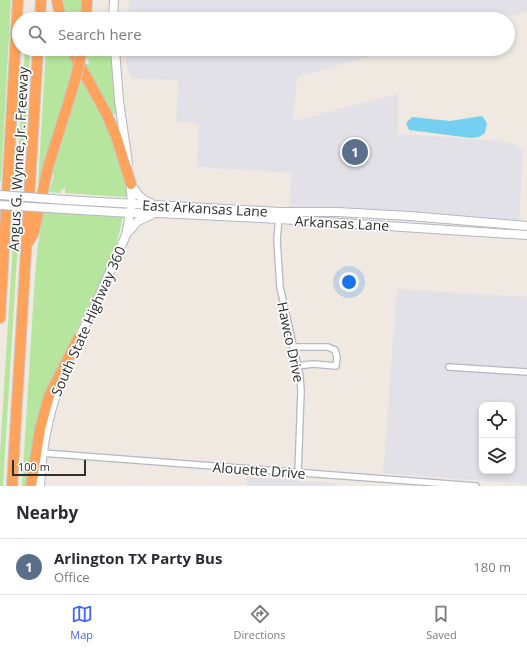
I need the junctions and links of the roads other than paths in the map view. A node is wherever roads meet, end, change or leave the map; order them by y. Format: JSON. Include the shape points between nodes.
{"nodes":[{"id":1,"x":18,"y":0,"type":"edge"},
{"id":2,"x":41,"y":0,"type":"edge"},
{"id":3,"x":57,"y":0,"type":"edge"},
{"id":4,"x":114,"y":0,"type":"edge"},
{"id":5,"x":17,"y":12,"type":"edge"},
{"id":6,"x":40,"y":12,"type":"edge"},
{"id":7,"x":60,"y":12,"type":"edge"},
{"id":8,"x":113,"y":12,"type":"edge"},
{"id":9,"x":15,"y":56,"type":"edge"},
{"id":10,"x":38,"y":56,"type":"edge"},
{"id":11,"x":75,"y":56,"type":"edge"},
{"id":12,"x":81,"y":56,"type":"edge"},
{"id":13,"x":116,"y":56,"type":"edge"},
{"id":14,"x":131,"y":184,"type":"junction"},
{"id":15,"x":0,"y":196,"type":"edge"},
{"id":16,"x":132,"y":204,"type":"junction"},
{"id":17,"x":0,"y":205,"type":"edge"},
{"id":18,"x":162,"y":205,"type":"junction"},
{"id":19,"x":131,"y":213,"type":"junction"},
{"id":20,"x":158,"y":213,"type":"junction"},
{"id":21,"x":279,"y":215,"type":"junction"},
{"id":22,"x":410,"y":216,"type":"joint"},
{"id":23,"x":527,"y":226,"type":"edge"},
{"id":24,"x":126,"y":235,"type":"junction"},
{"id":25,"x":527,"y":235,"type":"edge"},
{"id":26,"x":26,"y":246,"type":"junction"},
{"id":27,"x":0,"y":318,"type":"edge"},
{"id":28,"x":79,"y":336,"type":"junction"},
{"id":29,"x":293,"y":346,"type":"junction"},
{"id":30,"x":297,"y":366,"type":"junction"},
{"id":31,"x":449,"y":367,"type":"dead end"},
{"id":32,"x":527,"y":372,"type":"edge"},
{"id":33,"x":42,"y":453,"type":"junction"},
{"id":34,"x":298,"y":473,"type":"junction"},
{"id":35,"x":12,"y":486,"type":"edge"},
{"id":36,"x":31,"y":486,"type":"edge"},
{"id":37,"x":40,"y":486,"type":"edge"},
{"id":38,"x":476,"y":486,"type":"edge"}],
"edges":[{"from":1,"to":5,"type":"highway","name":"Angus G. Wynne, Jr. Freeway"},
{"from":2,"to":6,"type":"highway"},
{"from":3,"to":7,"type":"highway"},
{"from":4,"to":8,"type":"main road"},
{"from":9,"to":27,"type":"highway","name":"Angus G. Wynne, Jr. Freeway"},
{"from":10,"to":26,"type":"highway","name":"Angus G. Wynne, Jr. Freeway"},
{"from":11,"to":14,"type":"highway","via":[[106,114],[122,152]]},
{"from":12,"to":26,"type":"highway","bridge":true,"via":[[48,167],[34,232]]},
{"from":13,"to":14,"type":"main road","name":"South State Highway 360","via":[[119,102]]},
{"from":14,"to":16,"type":"main road","name":"South State Highway 360"},
{"from":14,"to":18,"type":"main road","via":[[145,201]]},
{"from":15,"to":16,"type":"main road","name":"East Arkansas Lane","bridge":true},
{"from":16,"to":18,"type":"main road","name":"East Arkansas Lane"},
{"from":16,"to":19,"type":"main road","name":"South State Highway 360"},
{"from":17,"to":19,"type":"main road","name":"East Arkansas Lane","bridge":true},
{"from":18,"to":21,"type":"main road","name":"East Arkansas Lane"},
{"from":19,"to":20,"type":"main road","name":"East Arkansas Lane"},
{"from":19,"to":24,"type":"main road","name":"South State Highway 360"},
{"from":20,"to":21,"type":"main road","name":"Arkansas Lane"},
{"from":20,"to":24,"type":"main road","via":[[133,224]]},
{"from":21,"to":22,"type":"main road","name":"East Arkansas Lane","via":[[337,212]]},
{"from":21,"to":25,"type":"main road","name":"Arkansas Lane"},
{"from":21,"to":29,"type":"street","name":"Hawco Drive","via":[[277,240],[280,287]]},
{"from":22,"to":23,"type":"main road","name":"Arkansas Lane"},
{"from":24,"to":28,"type":"main road","name":"South State Highway 360"},
{"from":26,"to":35,"type":"highway","name":"Angus G. Wynne, Jr. Freeway"},
{"from":28,"to":33,"type":"main road","name":"South State Highway 360","via":[[51,406]]},
{"from":28,"to":36,"type":"highway","via":[[49,396],[40,429]]},
{"from":29,"to":30,"type":"street","name":"Hawco Drive"},
{"from":29,"to":30,"type":"street","via":[[328,347],[335,350],[337,357],[336,366]]},
{"from":30,"to":34,"type":"street","name":"Hawco Drive","via":[[301,404]]},
{"from":31,"to":32,"type":"street"},
{"from":33,"to":34,"type":"street","name":"Alouette Drive"},
{"from":33,"to":37,"type":"main road","name":"South State Highway 360"},
{"from":34,"to":38,"type":"street","name":"Alouette Drive"}]}
